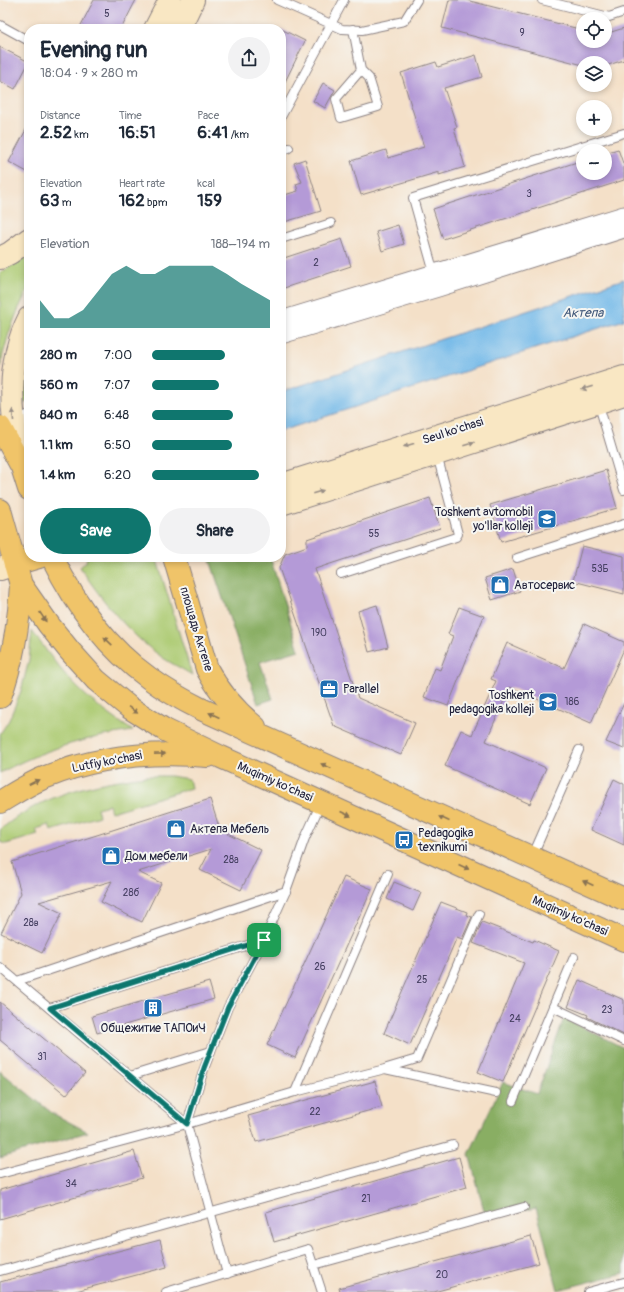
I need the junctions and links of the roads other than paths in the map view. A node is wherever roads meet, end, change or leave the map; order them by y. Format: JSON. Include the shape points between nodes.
{"nodes":[{"id":1,"x":170,"y":0,"type":"edge"},
{"id":2,"x":193,"y":0,"type":"edge"},
{"id":3,"x":277,"y":0,"type":"edge"},
{"id":4,"x":344,"y":0,"type":"edge"},
{"id":5,"x":417,"y":0,"type":"edge"},
{"id":6,"x":542,"y":0,"type":"edge"},
{"id":7,"x":624,"y":12,"type":"edge"},
{"id":8,"x":158,"y":24,"type":"edge"},
{"id":9,"x":181,"y":24,"type":"edge"},
{"id":10,"x":331,"y":24,"type":"junction"},
{"id":11,"x":0,"y":25,"type":"edge"},
{"id":12,"x":353,"y":29,"type":"junction"},
{"id":13,"x":24,"y":38,"type":"edge"},
{"id":14,"x":361,"y":70,"type":"junction"},
{"id":15,"x":286,"y":108,"type":"edge"},
{"id":16,"x":624,"y":134,"type":"edge"},
{"id":17,"x":289,"y":148,"type":"dead end"},
{"id":18,"x":286,"y":150,"type":"edge"},
{"id":19,"x":624,"y":215,"type":"edge"},
{"id":20,"x":331,"y":223,"type":"dead end"},
{"id":21,"x":624,"y":229,"type":"edge"},
{"id":22,"x":286,"y":237,"type":"edge"},
{"id":23,"x":24,"y":243,"type":"edge"},
{"id":24,"x":0,"y":258,"type":"edge"},
{"id":25,"x":434,"y":273,"type":"junction"},
{"id":26,"x":286,"y":318,"type":"edge"},
{"id":27,"x":24,"y":332,"type":"edge"},
{"id":28,"x":286,"y":334,"type":"edge"},
{"id":29,"x":624,"y":377,"type":"edge"},
{"id":30,"x":624,"y":394,"type":"edge"},
{"id":31,"x":598,"y":402,"type":"junction"},
{"id":32,"x":0,"y":427,"type":"edge"},
{"id":33,"x":24,"y":448,"type":"edge"},
{"id":34,"x":437,"y":455,"type":"junction"},
{"id":35,"x":22,"y":467,"type":"junction"},
{"id":36,"x":24,"y":473,"type":"edge"},
{"id":37,"x":286,"y":483,"type":"edge"},
{"id":38,"x":624,"y":490,"type":"edge"},
{"id":39,"x":286,"y":502,"type":"edge"},
{"id":40,"x":0,"y":510,"type":"edge"},
{"id":41,"x":624,"y":524,"type":"edge"},
{"id":42,"x":517,"y":558,"type":"dead end"},
{"id":43,"x":24,"y":561,"type":"edge"},
{"id":44,"x":55,"y":562,"type":"edge"},
{"id":45,"x":176,"y":562,"type":"edge"},
{"id":46,"x":8,"y":566,"type":"edge"},
{"id":47,"x":341,"y":574,"type":"dead end"},
{"id":48,"x":21,"y":584,"type":"junction"},
{"id":49,"x":0,"y":697,"type":"edge"},
{"id":50,"x":275,"y":743,"type":"junction"},
{"id":51,"x":579,"y":750,"type":"dead end"},
{"id":52,"x":221,"y":757,"type":"junction"},
{"id":53,"x":0,"y":802,"type":"edge"},
{"id":54,"x":321,"y":802,"type":"junction"},
{"id":55,"x":532,"y":858,"type":"junction"},
{"id":56,"x":388,"y":874,"type":"dead end"},
{"id":57,"x":286,"y":891,"type":"junction"},
{"id":58,"x":624,"y":899,"type":"edge"},
{"id":59,"x":478,"y":914,"type":"dead end"},
{"id":60,"x":264,"y":940,"type":"junction"},
{"id":61,"x":624,"y":940,"type":"edge"},
{"id":62,"x":574,"y":957,"type":"dead end"},
{"id":63,"x":0,"y":967,"type":"edge"},
{"id":64,"x":17,"y":982,"type":"junction"},
{"id":65,"x":553,"y":1007,"type":"junction"},
{"id":66,"x":50,"y":1008,"type":"junction"},
{"id":67,"x":624,"y":1040,"type":"edge"},
{"id":68,"x":211,"y":1051,"type":"junction"},
{"id":69,"x":385,"y":1069,"type":"junction"},
{"id":70,"x":130,"y":1076,"type":"junction"},
{"id":71,"x":295,"y":1092,"type":"junction"},
{"id":72,"x":496,"y":1093,"type":"dead end"},
{"id":73,"x":512,"y":1101,"type":"dead end"},
{"id":74,"x":187,"y":1124,"type":"junction"},
{"id":75,"x":453,"y":1145,"type":"dead end"},
{"id":76,"x":0,"y":1174,"type":"edge"},
{"id":77,"x":524,"y":1207,"type":"dead end"},
{"id":78,"x":210,"y":1212,"type":"junction"},
{"id":79,"x":314,"y":1265,"type":"junction"},
{"id":80,"x":0,"y":1271,"type":"edge"},
{"id":81,"x":227,"y":1274,"type":"junction"},
{"id":82,"x":624,"y":1282,"type":"edge"},
{"id":83,"x":166,"y":1292,"type":"edge"},
{"id":84,"x":322,"y":1292,"type":"edge"},
{"id":85,"x":588,"y":1292,"type":"edge"}],
"edges":[{"from":1,"to":8,"type":"main road"},
{"from":2,"to":9,"type":"main road"},
{"from":3,"to":10,"type":"lane"},
{"from":4,"to":10,"type":"lane"},
{"from":5,"to":12,"type":"lane","via":[[404,21],[362,30]]},
{"from":6,"to":7,"type":"lane","via":[[609,17]]},
{"from":10,"to":12,"type":"lane","via":[[342,29]]},
{"from":10,"to":15,"type":"lane"},
{"from":11,"to":13,"type":"lane"},
{"from":12,"to":14,"type":"lane"},
{"from":14,"to":14,"type":"lane","via":[[336,99],[341,118],[378,107],[369,78]]},
{"from":16,"to":25,"type":"lane","via":[[413,198]]},
{"from":17,"to":18,"type":"lane"},
{"from":19,"to":25,"type":"street"},
{"from":20,"to":22,"type":"lane"},
{"from":21,"to":28,"type":"street"},
{"from":23,"to":24,"type":"main road"},
{"from":25,"to":26,"type":"street"},
{"from":35,"to":27,"type":"main road","one_way":true,"via":[[14,423],[12,386]]},
{"from":29,"to":37,"type":"main road","name":"Seul ko'chasi","one_way":true},
{"from":30,"to":31,"type":"main road"},
{"from":34,"to":31,"type":"main road","one_way":true},
{"from":31,"to":38,"type":"lane"},
{"from":32,"to":35,"type":"main road"},
{"from":33,"to":35,"type":"street"},
{"from":39,"to":34,"type":"main road","one_way":true},
{"from":34,"to":47,"type":"lane","via":[[458,534],[456,537]]},
{"from":35,"to":36,"type":"main road"},
{"from":40,"to":46,"type":"main road","name":"Muqimiy ko'chasi","via":[[7,532]]},
{"from":41,"to":42,"type":"lane"},
{"from":43,"to":46,"type":"main road"},
{"from":50,"to":44,"type":"main road","one_way":true,"via":[[201,709],[147,677],[91,622],[71,594]]},
{"from":45,"to":50,"type":"main road","name":"площадь Актепе","via":[[207,669],[213,680],[235,709]]},
{"from":46,"to":48,"type":"main road","name":"Muqimiy ko'chasi"},
{"from":48,"to":49,"type":"main road","via":[[19,618]]},
{"from":48,"to":52,"type":"main road","name":"Muqimiy ko'chasi","one_way":true,"via":[[61,640],[96,680],[130,708],[164,730]]},
{"from":55,"to":50,"type":"main road","one_way":true},
{"from":51,"to":55,"type":"lane"},
{"from":53,"to":52,"type":"main road","name":"Lutfiy ko'chasi","one_way":true,"via":[[45,777],[111,759],[131,755],[171,754]]},
{"from":52,"to":54,"type":"main road","name":"Muqimiy ko'chasi"},
{"from":54,"to":57,"type":"lane"},
{"from":54,"to":61,"type":"main road","name":"Muqimiy ko'chasi","one_way":true},
{"from":58,"to":55,"type":"main road","one_way":true},
{"from":56,"to":71,"type":"lane"},
{"from":57,"to":60,"type":"lane"},
{"from":57,"to":64,"type":"lane"},
{"from":59,"to":69,"type":"lane","via":[[416,1059]]},
{"from":60,"to":66,"type":"lane"},
{"from":60,"to":68,"type":"lane","via":[[228,1007]]},
{"from":62,"to":65,"type":"lane"},
{"from":63,"to":64,"type":"lane"},
{"from":64,"to":66,"type":"lane"},
{"from":65,"to":67,"type":"lane"},
{"from":65,"to":73,"type":"lane"},
{"from":66,"to":70,"type":"lane"},
{"from":68,"to":70,"type":"lane"},
{"from":68,"to":74,"type":"lane"},
{"from":69,"to":71,"type":"lane"},
{"from":69,"to":72,"type":"lane"},
{"from":70,"to":74,"type":"lane"},
{"from":71,"to":74,"type":"lane"},
{"from":74,"to":76,"type":"lane"},
{"from":74,"to":78,"type":"lane"},
{"from":75,"to":78,"type":"lane"},
{"from":77,"to":79,"type":"lane"},
{"from":78,"to":80,"type":"lane"},
{"from":78,"to":81,"type":"lane"},
{"from":79,"to":81,"type":"lane","via":[[308,1249]]},
{"from":79,"to":84,"type":"lane"},
{"from":81,"to":83,"type":"lane"},
{"from":82,"to":85,"type":"lane"}]}
